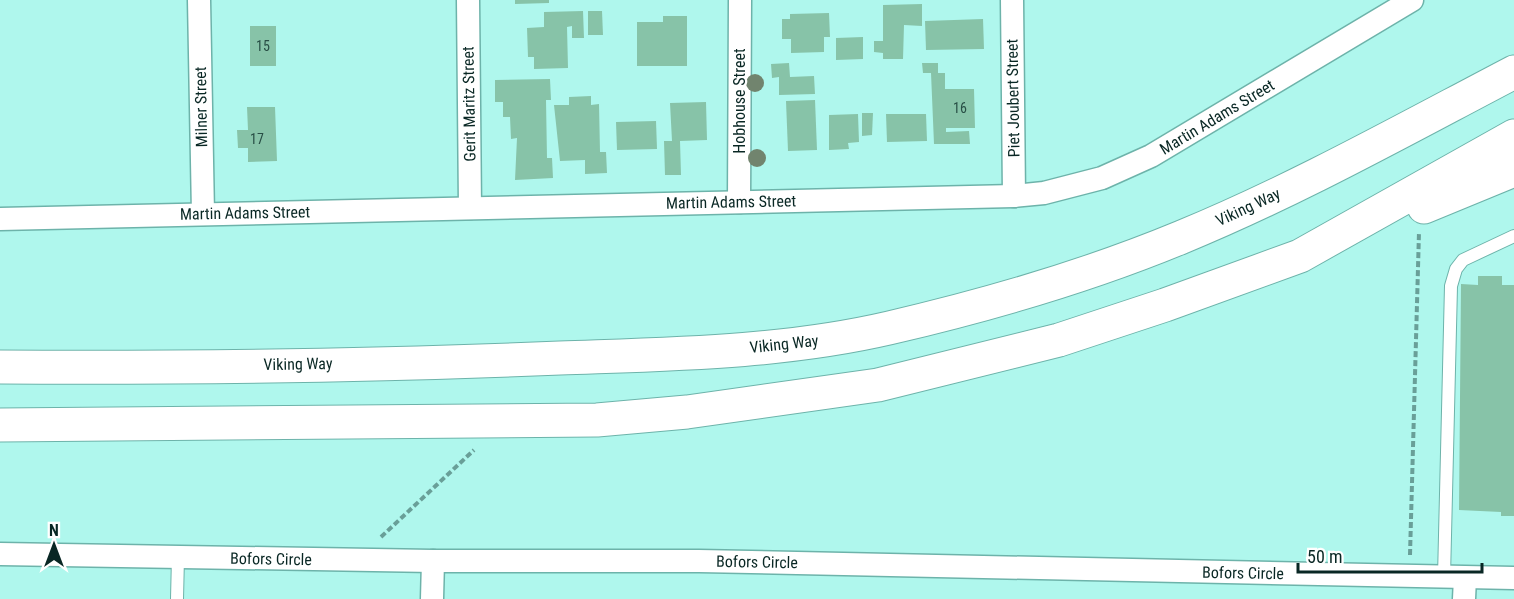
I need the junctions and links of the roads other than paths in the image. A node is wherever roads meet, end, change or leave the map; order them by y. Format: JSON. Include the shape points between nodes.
{"nodes":[{"id":1,"x":199,"y":0,"type":"edge"},
{"id":2,"x":468,"y":0,"type":"edge"},
{"id":3,"x":740,"y":0,"type":"edge"},
{"id":4,"x":1012,"y":0,"type":"edge"},
{"id":5,"x":1412,"y":0,"type":"edge"},
{"id":6,"x":1514,"y":72,"type":"edge"},
{"id":7,"x":1514,"y":136,"type":"edge"},
{"id":8,"x":1514,"y":170,"type":"edge"},
{"id":9,"x":1014,"y":196,"type":"junction"},
{"id":10,"x":739,"y":202,"type":"junction"},
{"id":11,"x":470,"y":208,"type":"junction"},
{"id":12,"x":203,"y":214,"type":"junction"},
{"id":13,"x":0,"y":219,"type":"edge"},
{"id":14,"x":1514,"y":236,"type":"edge"},
{"id":15,"x":1300,"y":256,"type":"junction"},
{"id":16,"x":0,"y":367,"type":"edge"},
{"id":17,"x":0,"y":425,"type":"edge"},
{"id":18,"x":0,"y":554,"type":"edge"},
{"id":19,"x":178,"y":557,"type":"junction"},
{"id":20,"x":433,"y":561,"type":"junction"},
{"id":21,"x":1514,"y":578,"type":"edge"},
{"id":22,"x":1457,"y":585,"type":"edge"},
{"id":23,"x":177,"y":599,"type":"edge"},
{"id":24,"x":432,"y":599,"type":"edge"}],
"edges":[{"from":1,"to":12,"type":"street","name":"Milner Street"},
{"from":2,"to":11,"type":"street","name":"Gerit Maritz Street"},
{"from":3,"to":10,"type":"street","name":"Hobhouse Street"},
{"from":4,"to":9,"type":"street","name":"Piet Joubert Street"},
{"from":5,"to":9,"type":"street","name":"Martin Adams Street","via":[[1151,156],[1102,178],[1044,193]]},
{"from":6,"to":16,"type":"main road","name":"Viking Way","via":[[1280,193],[1182,237],[1106,267],[1020,294],[888,328],[770,347],[478,362]]},
{"from":7,"to":15,"type":"main road"},
{"from":8,"to":15,"type":"main road"},
{"from":9,"to":10,"type":"street","name":"Martin Adams Street"},
{"from":10,"to":11,"type":"street","name":"Martin Adams Street"},
{"from":11,"to":12,"type":"street","name":"Martin Adams Street"},
{"from":12,"to":13,"type":"street","name":"Martin Adams Street"},
{"from":14,"to":22,"type":"lane","via":[[1463,260],[1456,268],[1451,286]]},
{"from":15,"to":17,"type":"main road","via":[[1059,340],[953,368],[878,385],[687,412],[597,420]]},
{"from":18,"to":19,"type":"street","name":"Bofors Circle"},
{"from":19,"to":20,"type":"street","name":"Bofors Circle"},
{"from":19,"to":23,"type":"lane"},
{"from":20,"to":22,"type":"street","name":"Bofors Circle","via":[[699,561]]},
{"from":20,"to":24,"type":"street"},
{"from":21,"to":22,"type":"street","name":"Bofors Circle"}]}
